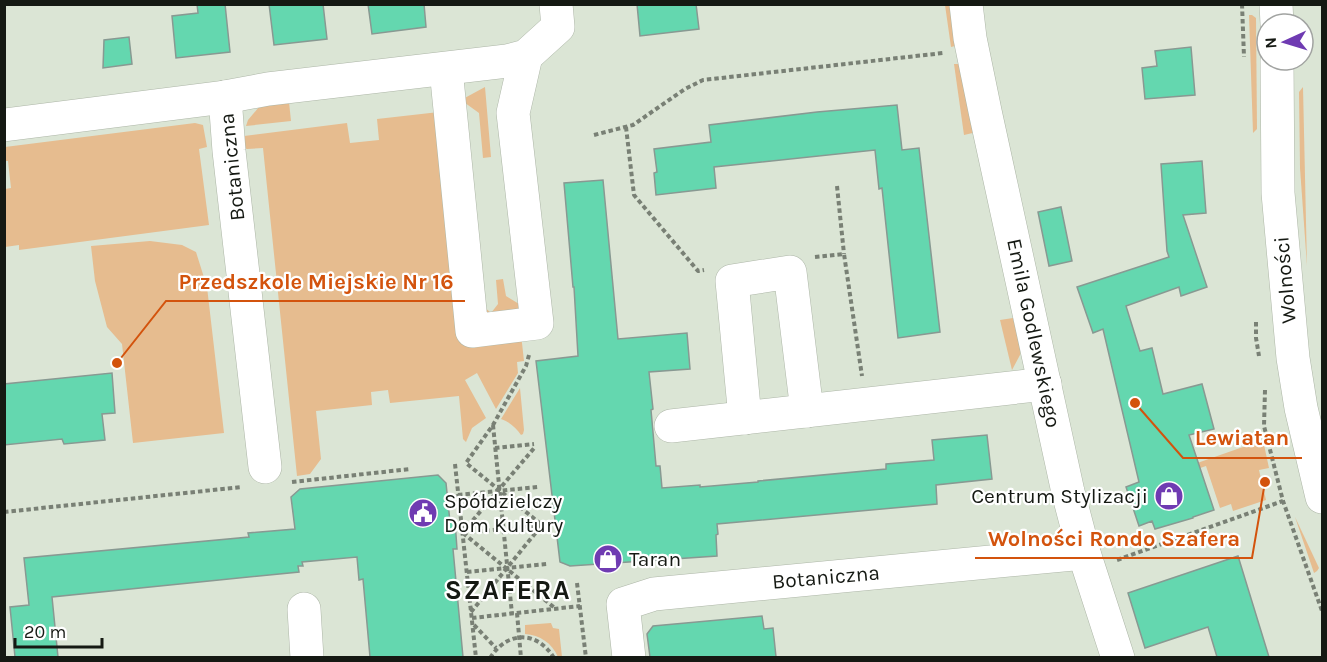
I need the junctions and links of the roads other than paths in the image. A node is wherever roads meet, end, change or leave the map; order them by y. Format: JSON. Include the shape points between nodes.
{"nodes":[{"id":1,"x":556,"y":4,"type":"edge"},
{"id":2,"x":966,"y":4,"type":"edge"},
{"id":3,"x":526,"y":56,"type":"junction"},
{"id":4,"x":446,"y":69,"type":"junction"},
{"id":5,"x":1277,"y":72,"type":"edge"},
{"id":6,"x":225,"y":97,"type":"junction"},
{"id":7,"x":4,"y":125,"type":"edge"},
{"id":8,"x":1045,"y":384,"type":"junction"},
{"id":9,"x":807,"y":411,"type":"junction"},
{"id":10,"x":745,"y":418,"type":"junction"},
{"id":11,"x":671,"y":426,"type":"dead end"},
{"id":12,"x":267,"y":479,"type":"road end"},
{"id":13,"x":1323,"y":497,"type":"edge"},
{"id":14,"x":1097,"y":557,"type":"junction"},
{"id":15,"x":304,"y":609,"type":"dead end"},
{"id":16,"x":307,"y":657,"type":"edge"},
{"id":17,"x":629,"y":657,"type":"edge"},
{"id":18,"x":1118,"y":657,"type":"edge"}],
"edges":[{"from":1,"to":3,"type":"street","name":"Botaniczna","via":[[558,27]]},
{"from":2,"to":8,"type":"street","name":"Emila Godlewskiego","via":[[985,111]]},
{"from":3,"to":4,"type":"street","name":"Botaniczna"},
{"from":3,"to":4,"type":"street","via":[[513,113],[534,337],[472,331]]},
{"from":4,"to":6,"type":"street","name":"Botaniczna"},
{"from":5,"to":13,"type":"street","name":"Wolności","via":[[1278,193],[1293,358]]},
{"from":6,"to":7,"type":"street"},
{"from":6,"to":12,"type":"street","name":"Botaniczna"},
{"from":8,"to":9,"type":"street"},
{"from":8,"to":14,"type":"street","name":"Emila Godlewskiego","via":[[1068,492]]},
{"from":9,"to":10,"type":"street"},
{"from":9,"to":10,"type":"street","via":[[790,272],[732,281]]},
{"from":10,"to":11,"type":"street"},
{"from":14,"to":17,"type":"street","name":"Botaniczna","via":[[654,594],[623,604]]},
{"from":14,"to":18,"type":"street","name":"Emila Godlewskiego"},
{"from":15,"to":16,"type":"street"}]}
